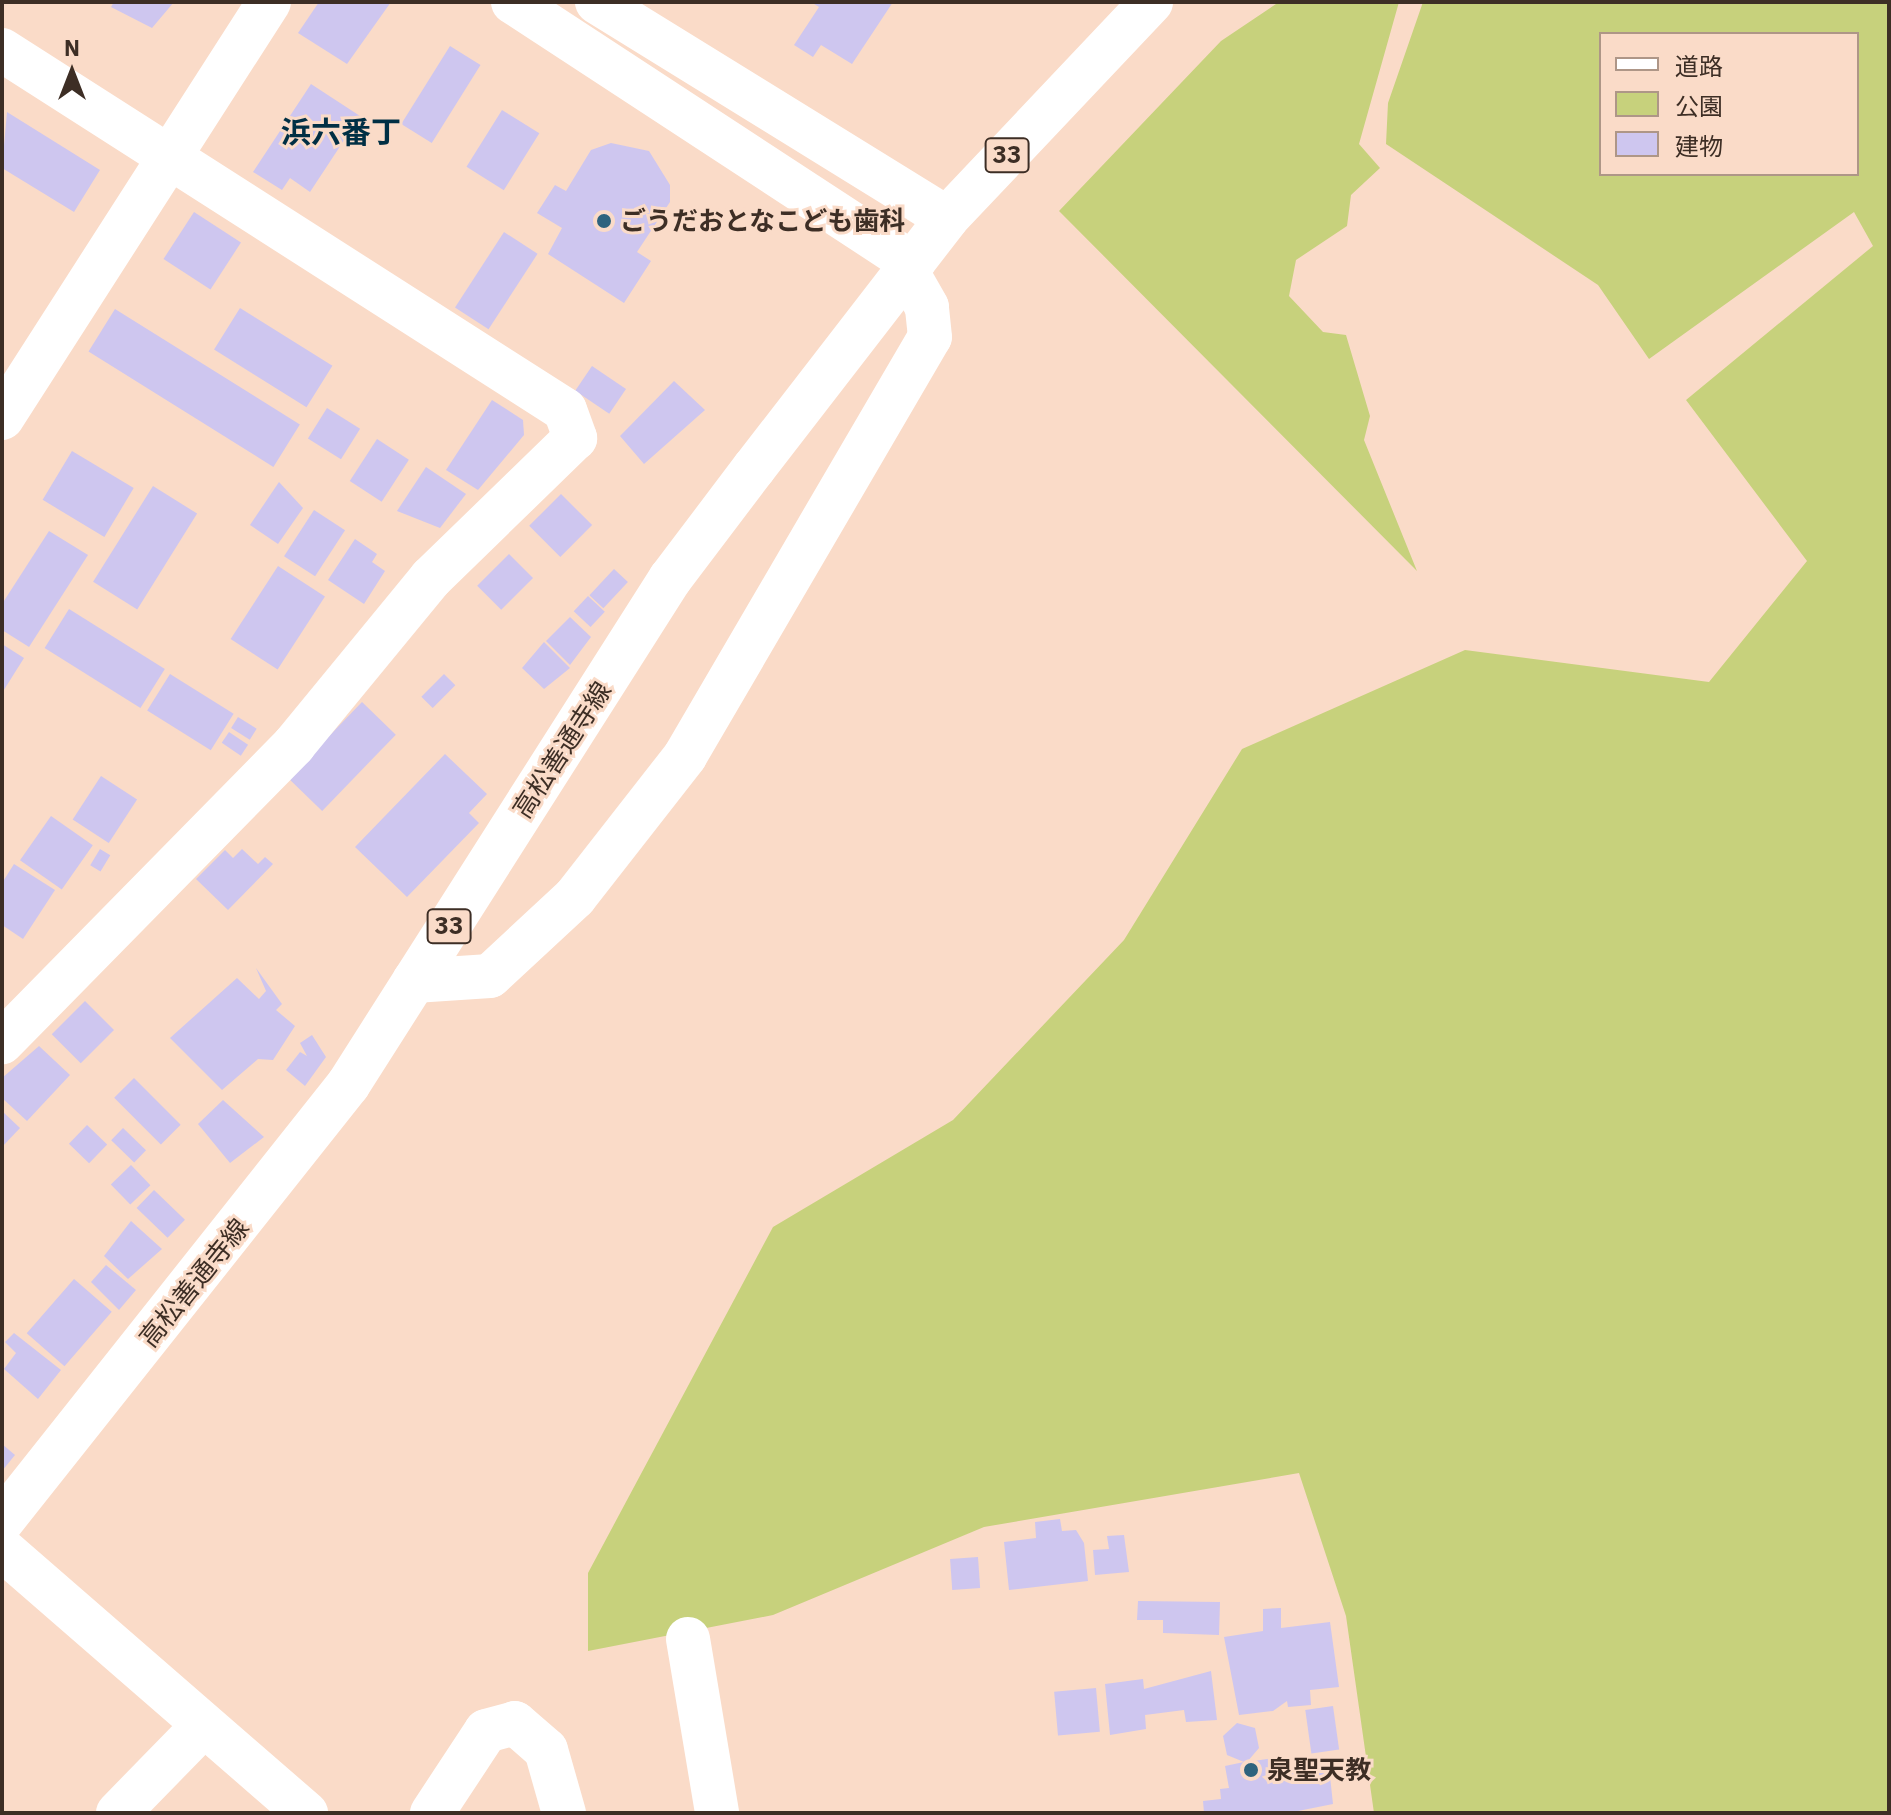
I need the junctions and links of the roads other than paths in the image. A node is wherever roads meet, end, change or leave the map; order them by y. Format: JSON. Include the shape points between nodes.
{"nodes":[{"id":1,"x":269,"y":2,"type":"edge"},
{"id":2,"x":513,"y":2,"type":"edge"},
{"id":3,"x":597,"y":2,"type":"edge"},
{"id":4,"x":1151,"y":2,"type":"edge"},
{"id":5,"x":2,"y":50,"type":"edge"},
{"id":6,"x":172,"y":157,"type":"junction"},
{"id":7,"x":947,"y":218,"type":"junction"},
{"id":8,"x":910,"y":268,"type":"junction"},
{"id":9,"x":2,"y":418,"type":"edge"},
{"id":10,"x":414,"y":981,"type":"junction"},
{"id":11,"x":2,"y":1042,"type":"edge"},
{"id":12,"x":2,"y":1521,"type":"edge"},
{"id":13,"x":2,"y":1549,"type":"edge"},
{"id":14,"x":688,"y":1639,"type":"dead end"},
{"id":15,"x":201,"y":1728,"type":"junction"},
{"id":16,"x":118,"y":1813,"type":"edge"},
{"id":17,"x":306,"y":1813,"type":"edge"},
{"id":18,"x":432,"y":1813,"type":"edge"},
{"id":19,"x":564,"y":1813,"type":"edge"},
{"id":20,"x":717,"y":1813,"type":"edge"}],
"edges":[{"from":1,"to":6,"type":"street"},
{"from":2,"to":8,"type":"street"},
{"from":3,"to":7,"type":"street"},
{"from":4,"to":7,"type":"street","name":"高松善通寺線","number":"33"},
{"from":5,"to":6,"type":"street"},
{"from":6,"to":9,"type":"street"},
{"from":6,"to":11,"type":"street","via":[[565,410],[575,438],[431,578],[294,745]]},
{"from":7,"to":8,"type":"street","name":"高松善通寺線","number":"33"},
{"from":8,"to":10,"type":"street","name":"高松善通寺線","number":"33","via":[[670,579]]},
{"from":8,"to":10,"type":"street","via":[[927,307],[930,337],[685,756],[575,897],[490,976]]},
{"from":10,"to":12,"type":"street","name":"高松善通寺線","number":"33","via":[[275,1182]]},
{"from":13,"to":15,"type":"street"},
{"from":14,"to":20,"type":"street"},
{"from":15,"to":16,"type":"street"},
{"from":15,"to":17,"type":"street"},
{"from":18,"to":19,"type":"street","via":[[486,1731],[515,1723],[546,1750]]}]}
